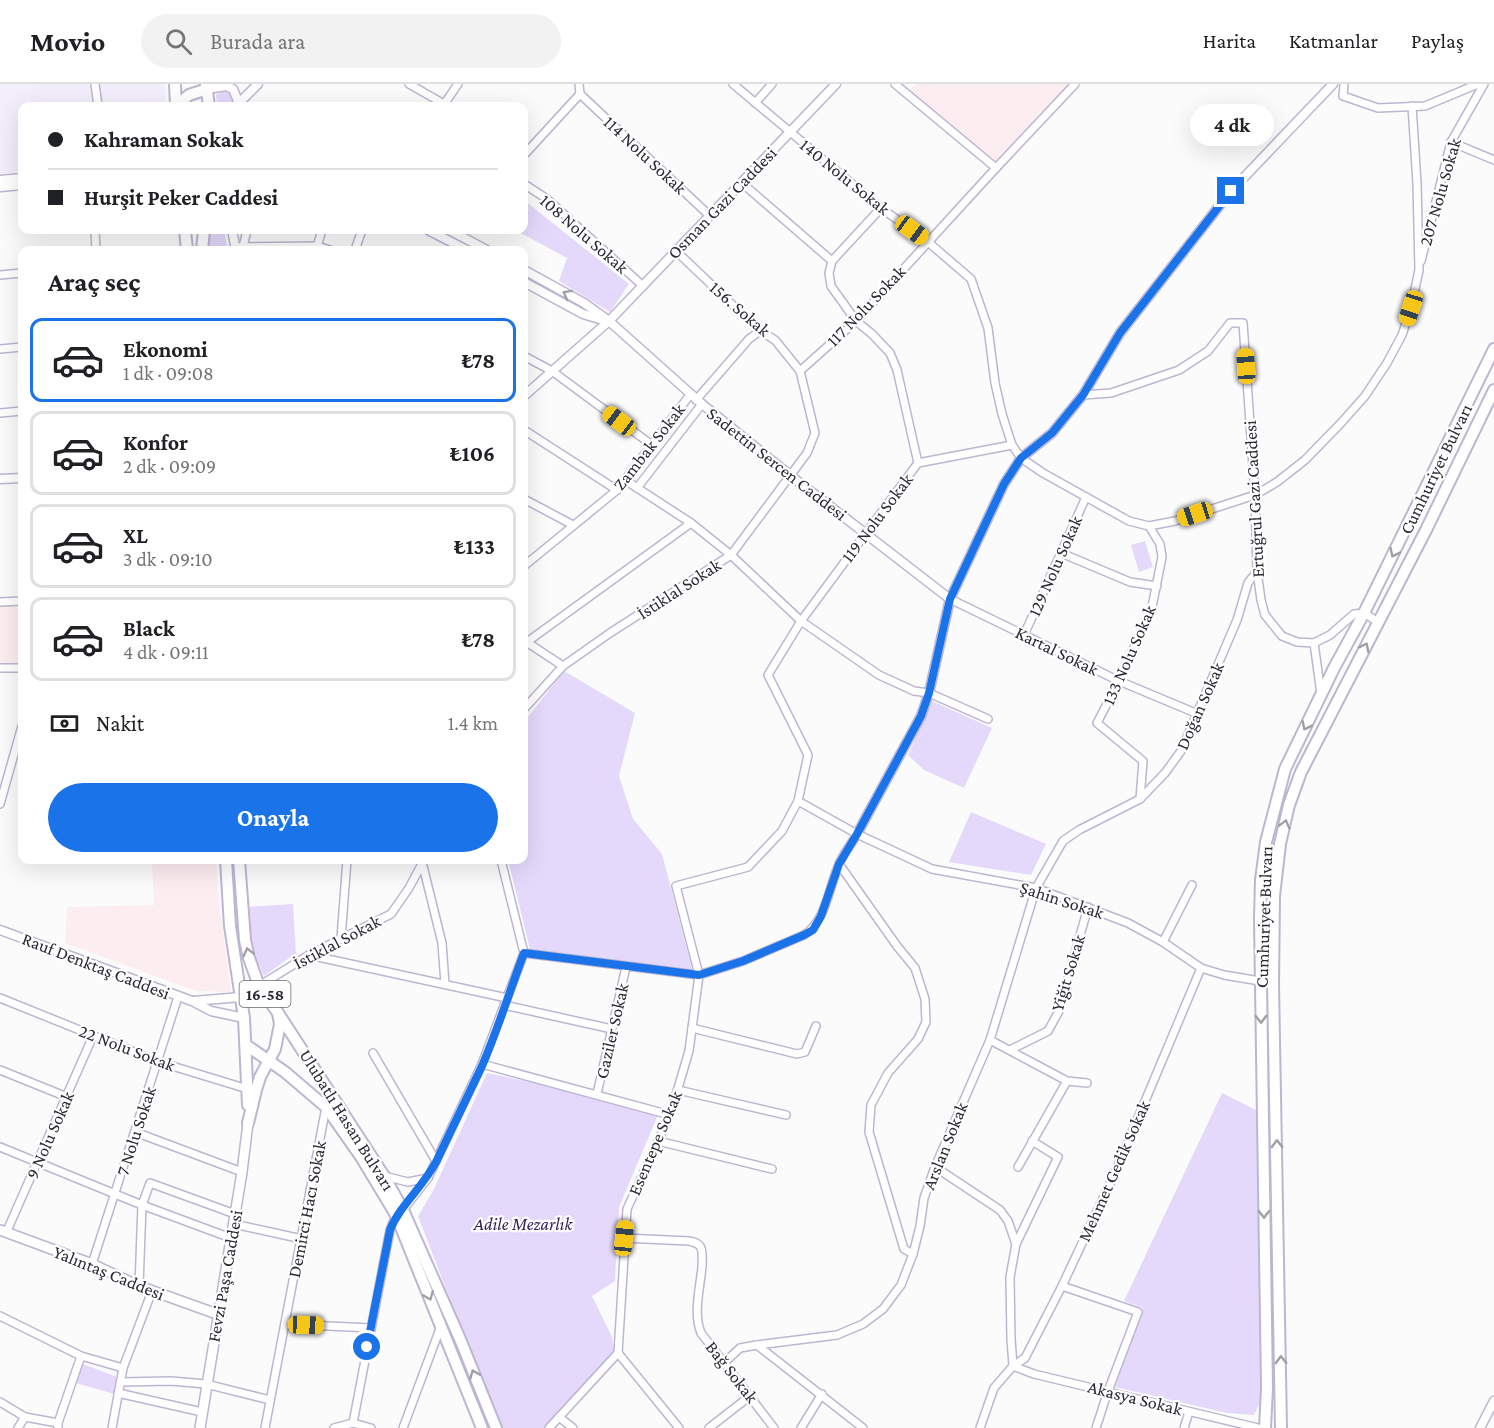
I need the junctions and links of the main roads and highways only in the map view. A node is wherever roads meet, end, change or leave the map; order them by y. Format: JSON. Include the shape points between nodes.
{"nodes":[{"id":1,"x":175,"y":84,"type":"edge"},
{"id":2,"x":206,"y":86,"type":"edge"},
{"id":3,"x":176,"y":102,"type":"edge"},
{"id":4,"x":181,"y":102,"type":"edge"},
{"id":5,"x":208,"y":102,"type":"edge"},
{"id":6,"x":1494,"y":349,"type":"edge"},
{"id":7,"x":1494,"y":390,"type":"edge"},
{"id":8,"x":226,"y":864,"type":"edge"},
{"id":9,"x":239,"y":864,"type":"edge"},
{"id":10,"x":259,"y":986,"type":"junction"},
{"id":11,"x":241,"y":997,"type":"junction"},
{"id":12,"x":278,"y":1013,"type":"junction"},
{"id":13,"x":246,"y":1046,"type":"junction"},
{"id":14,"x":269,"y":1061,"type":"junction"},
{"id":15,"x":251,"y":1090,"type":"junction"},
{"id":16,"x":329,"y":1102,"type":"junction"},
{"id":17,"x":248,"y":1123,"type":"joint"},
{"id":18,"x":399,"y":1212,"type":"junction"},
{"id":19,"x":3,"y":1232,"type":"edge"},
{"id":20,"x":217,"y":1314,"type":"junction"},
{"id":21,"x":1281,"y":1423,"type":"edge"},
{"id":22,"x":200,"y":1428,"type":"edge"},
{"id":23,"x":482,"y":1428,"type":"edge"},
{"id":24,"x":496,"y":1428,"type":"edge"},
{"id":25,"x":1265,"y":1428,"type":"edge"}],
"edges":[{"from":1,"to":3,"type":"main road"},
{"from":2,"to":4,"type":"main road"},
{"from":2,"to":5,"type":"main road"},
{"from":6,"to":25,"type":"main road","name":"Cumhuriyet Bulvarı","one_way":true,"via":[[1285,769],[1268,832],[1261,880],[1260,981],[1268,1388]]},
{"from":21,"to":7,"type":"main road","name":"Cumhuriyet Bulvarı","one_way":true,"via":[[1274,984],[1280,844],[1301,772]]},
{"from":8,"to":11,"type":"main road","name":"Fevzi Paşa Caddesi","number":"16-58","via":[[230,926]]},
{"from":10,"to":9,"type":"main road","number":"16-58","one_way":true,"via":[[245,940]]},
{"from":10,"to":11,"type":"main road"},
{"from":10,"to":12,"type":"main road","number":"16-58"},
{"from":11,"to":13,"type":"main road","name":"Fevzi Paşa Caddesi","number":"16-58"},
{"from":12,"to":14,"type":"main road","name":"Fevzi Paşa Caddesi","number":"16-58","via":[[278,1035]]},
{"from":12,"to":16,"type":"main road","name":"Ulubatlı Hasan Bulvarı"},
{"from":13,"to":14,"type":"main road","name":"Ulubatlı Hasan Bulvarı"},
{"from":13,"to":15,"type":"main road","name":"Fevzi Paşa Caddesi","number":"16-58"},
{"from":14,"to":15,"type":"main road","name":"Fevzi Paşa Caddesi","number":"16-58"},
{"from":14,"to":16,"type":"main road","name":"Ulubatlı Hasan Bulvarı"},
{"from":15,"to":17,"type":"main road","name":"Fevzi Paşa Caddesi","number":"16-58"},
{"from":16,"to":18,"type":"main road","name":"Ulubatlı Hasan Bulvarı"},
{"from":16,"to":18,"type":"main road","name":"Ulubatlı Hasan Bulvarı","via":[[384,1176]]},
{"from":17,"to":20,"type":"main road","name":"Fevzi Paşa Caddesi"},
{"from":18,"to":23,"type":"main road","name":"Ulubatlı Hasan Bulvarı","one_way":true},
{"from":24,"to":18,"type":"main road","name":"Ulubatlı Hasan Bulvarı","one_way":true,"via":[[460,1339]]},
{"from":19,"to":20,"type":"main road","name":"Yalıntaş Caddesi"},
{"from":20,"to":22,"type":"main road","name":"Fevzi Paşa Caddesi"}]}
